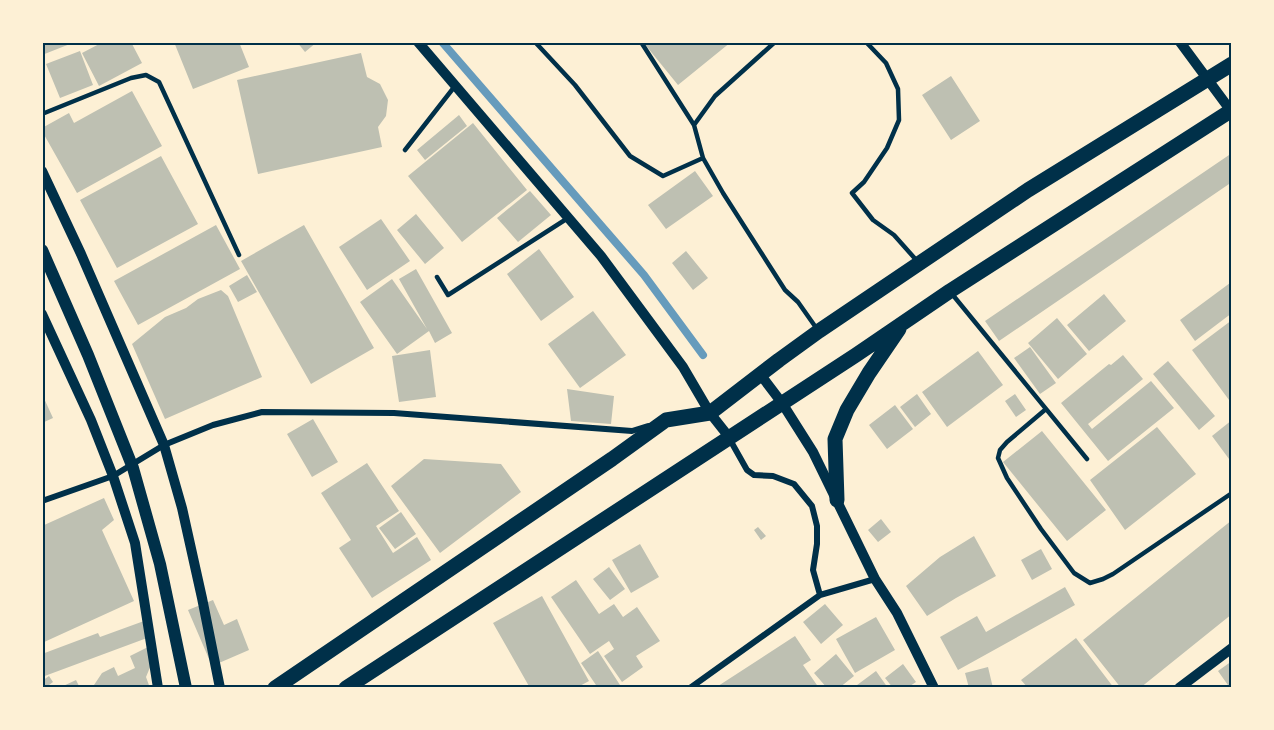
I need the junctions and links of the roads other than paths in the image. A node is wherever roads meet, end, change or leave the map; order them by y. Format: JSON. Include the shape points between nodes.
{"nodes":[{"id":1,"x":418,"y":42,"type":"edge"},
{"id":2,"x":535,"y":42,"type":"edge"},
{"id":3,"x":641,"y":42,"type":"edge"},
{"id":4,"x":775,"y":42,"type":"edge"},
{"id":5,"x":866,"y":42,"type":"edge"},
{"id":6,"x":1180,"y":42,"type":"edge"},
{"id":7,"x":1232,"y":64,"type":"edge"},
{"id":8,"x":1209,"y":79,"type":"junction"},
{"id":9,"x":455,"y":86,"type":"junction"},
{"id":10,"x":1232,"y":110,"type":"edge"},
{"id":11,"x":42,"y":114,"type":"edge"},
{"id":12,"x":694,"y":125,"type":"junction"},
{"id":13,"x":405,"y":150,"type":"dead end"},
{"id":14,"x":703,"y":158,"type":"junction"},
{"id":15,"x":42,"y":171,"type":"edge"},
{"id":16,"x":568,"y":218,"type":"junction"},
{"id":17,"x":42,"y":250,"type":"edge"},
{"id":18,"x":239,"y":255,"type":"dead end"},
{"id":19,"x":918,"y":263,"type":"junction"},
{"id":20,"x":437,"y":277,"type":"dead end"},
{"id":21,"x":950,"y":291,"type":"junction"},
{"id":22,"x":42,"y":314,"type":"edge"},
{"id":23,"x":905,"y":322,"type":"junction"},
{"id":24,"x":819,"y":331,"type":"junction"},
{"id":25,"x":760,"y":374,"type":"junction"},
{"id":26,"x":782,"y":403,"type":"junction"},
{"id":27,"x":1046,"y":409,"type":"junction"},
{"id":28,"x":710,"y":413,"type":"junction"},
{"id":29,"x":666,"y":420,"type":"junction"},
{"id":30,"x":729,"y":437,"type":"junction"},
{"id":31,"x":164,"y":445,"type":"junction"},
{"id":32,"x":1087,"y":459,"type":"dead end"},
{"id":33,"x":113,"y":476,"type":"junction"},
{"id":34,"x":1232,"y":493,"type":"edge"},
{"id":35,"x":837,"y":500,"type":"junction"},
{"id":36,"x":42,"y":501,"type":"edge"},
{"id":37,"x":875,"y":579,"type":"junction"},
{"id":38,"x":820,"y":595,"type":"junction"},
{"id":39,"x":1232,"y":648,"type":"edge"},
{"id":40,"x":158,"y":688,"type":"edge"},
{"id":41,"x":186,"y":688,"type":"edge"},
{"id":42,"x":220,"y":688,"type":"edge"},
{"id":43,"x":275,"y":688,"type":"edge"},
{"id":44,"x":346,"y":688,"type":"edge"},
{"id":45,"x":690,"y":688,"type":"edge"},
{"id":46,"x":934,"y":688,"type":"edge"},
{"id":47,"x":1179,"y":688,"type":"edge"}],
"edges":[{"from":1,"to":9,"type":"street"},
{"from":2,"to":14,"type":"lane","via":[[575,85],[630,156],[663,176]]},
{"from":3,"to":12,"type":"lane"},
{"from":4,"to":12,"type":"lane","via":[[715,96]]},
{"from":5,"to":19,"type":"lane","via":[[886,63],[898,90],[899,120],[887,148],[852,193],[873,220],[894,235]]},
{"from":6,"to":8,"type":"street"},
{"from":7,"to":8,"type":"main road"},
{"from":8,"to":10,"type":"street"},
{"from":8,"to":19,"type":"main road"},
{"from":9,"to":13,"type":"lane"},
{"from":9,"to":16,"type":"street"},
{"from":10,"to":21,"type":"main road"},
{"from":11,"to":18,"type":"lane","via":[[131,78],[146,75],[159,82]]},
{"from":12,"to":14,"type":"lane"},
{"from":14,"to":24,"type":"lane","via":[[785,290]]},
{"from":15,"to":31,"type":"street"},
{"from":16,"to":20,"type":"lane","via":[[448,295]]},
{"from":16,"to":28,"type":"street","via":[[683,367]]},
{"from":17,"to":41,"type":"main road","via":[[133,468],[160,564]]},
{"from":19,"to":24,"type":"main road"},
{"from":21,"to":23,"type":"main road"},
{"from":21,"to":27,"type":"lane"},
{"from":22,"to":33,"type":"street"},
{"from":23,"to":26,"type":"main road"},
{"from":23,"to":35,"type":"main road","via":[[859,389],[835,438]]},
{"from":24,"to":25,"type":"main road"},
{"from":25,"to":26,"type":"street"},
{"from":25,"to":28,"type":"main road"},
{"from":26,"to":30,"type":"main road"},
{"from":26,"to":35,"type":"street"},
{"from":27,"to":32,"type":"lane"},
{"from":27,"to":34,"type":"lane","via":[[1007,442],[998,458],[1041,529],[1074,573],[1090,583],[1113,574]]},
{"from":28,"to":29,"type":"main road"},
{"from":28,"to":30,"type":"street"},
{"from":29,"to":31,"type":"street","via":[[632,431],[394,413],[262,412],[213,425]]},
{"from":29,"to":43,"type":"main road"},
{"from":30,"to":38,"type":"street","via":[[747,470],[794,484],[812,506],[817,526],[813,570]]},
{"from":30,"to":44,"type":"main road"},
{"from":31,"to":33,"type":"street"},
{"from":31,"to":42,"type":"street","via":[[182,508]]},
{"from":33,"to":36,"type":"street"},
{"from":33,"to":40,"type":"street","via":[[135,543]]},
{"from":35,"to":37,"type":"street"},
{"from":37,"to":38,"type":"street"},
{"from":37,"to":46,"type":"street","via":[[897,613]]},
{"from":38,"to":45,"type":"street"},
{"from":39,"to":47,"type":"street"}]}
